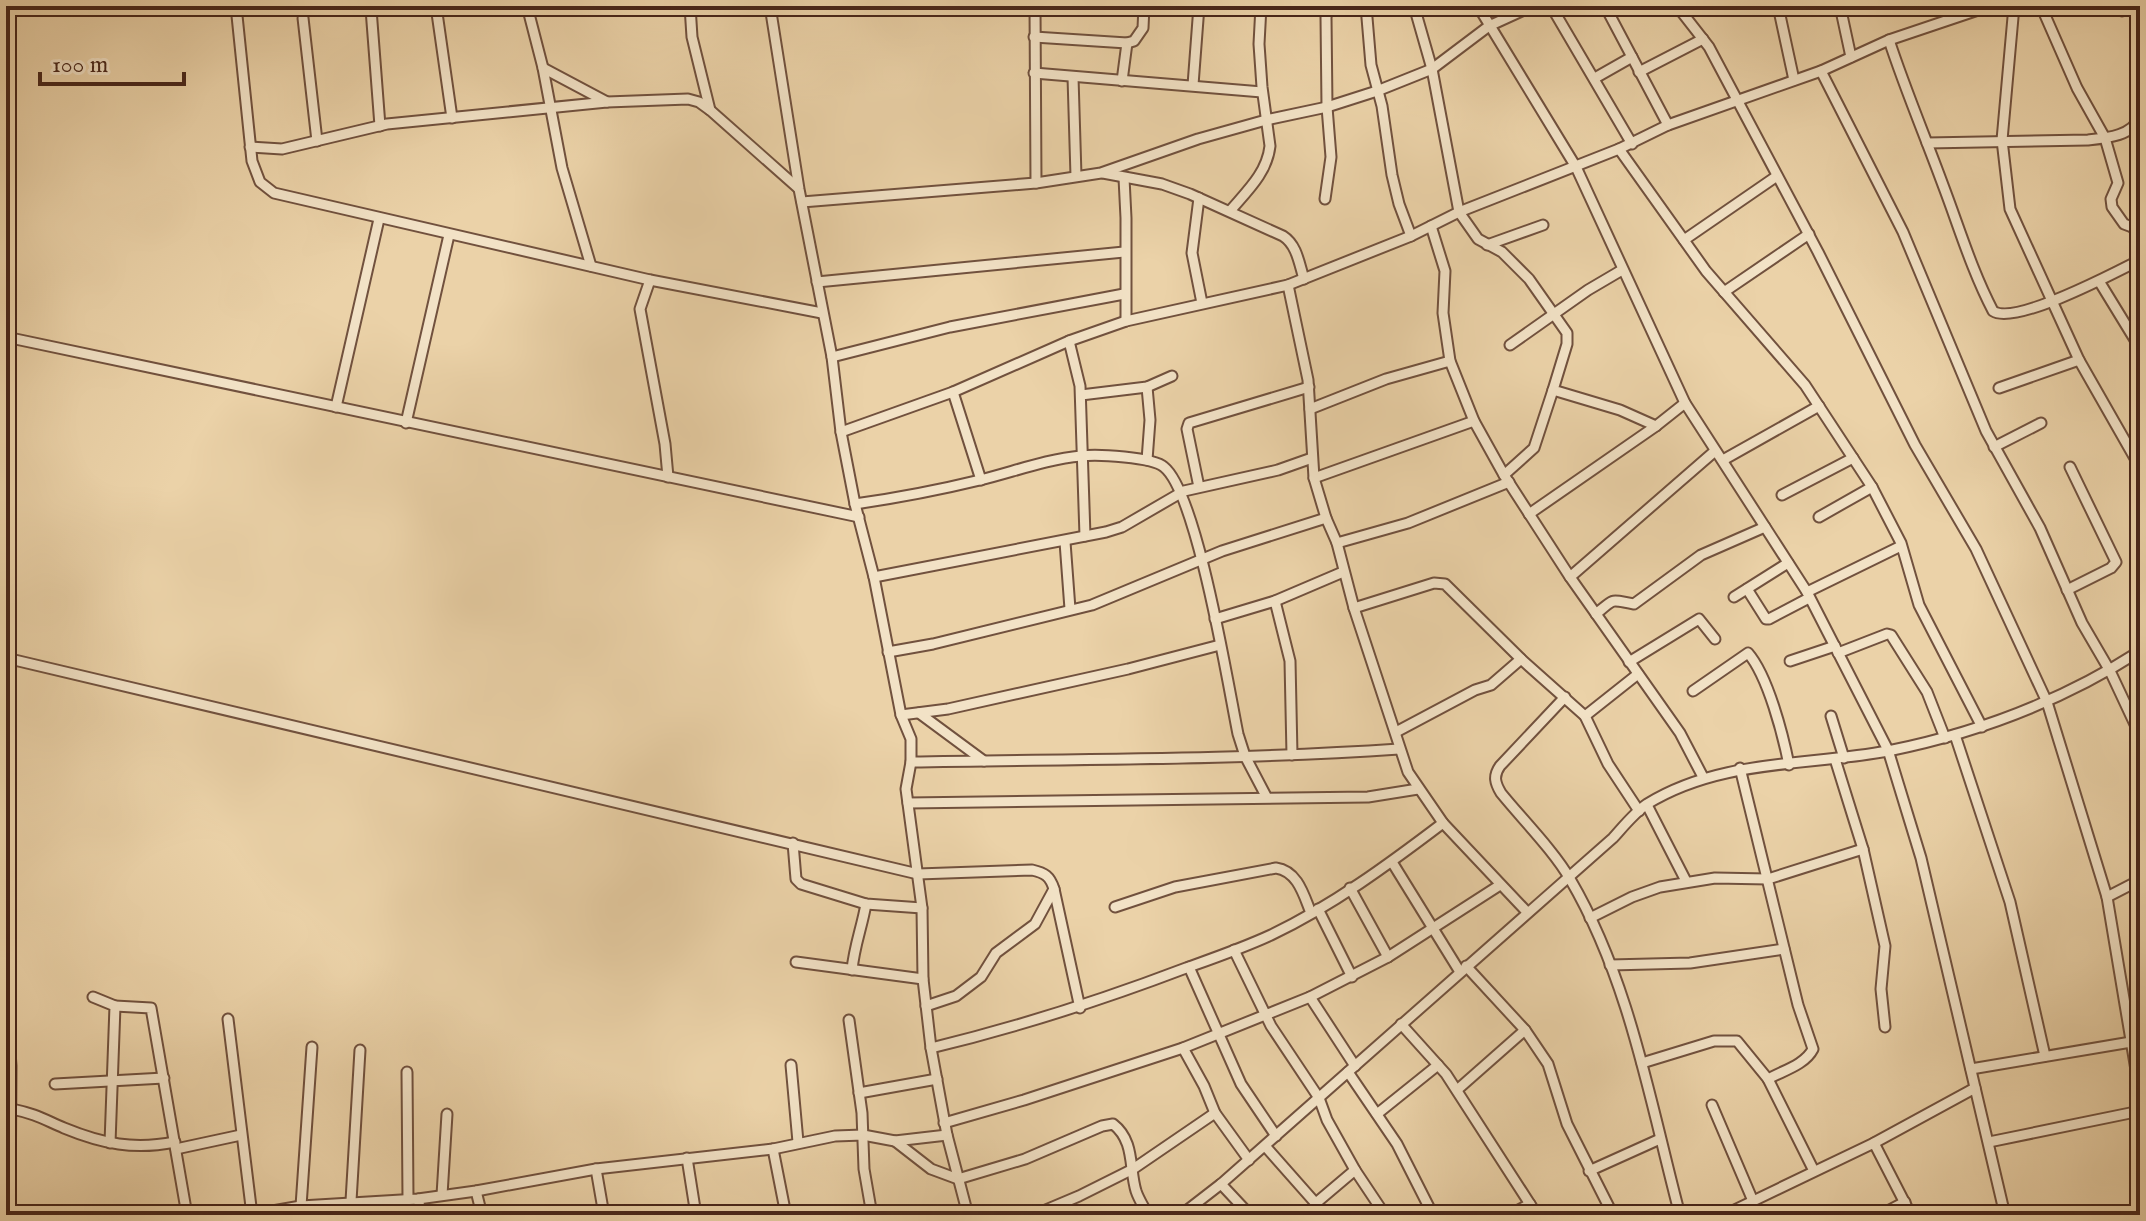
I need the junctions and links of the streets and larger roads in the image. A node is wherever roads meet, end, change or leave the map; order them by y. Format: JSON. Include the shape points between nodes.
{"nodes":[{"id":1,"x":236,"y":6,"type":"edge"},
{"id":2,"x":373,"y":6,"type":"edge"},
{"id":3,"x":436,"y":6,"type":"edge"},
{"id":4,"x":527,"y":6,"type":"edge"},
{"id":5,"x":690,"y":6,"type":"edge"},
{"id":6,"x":770,"y":6,"type":"edge"},
{"id":7,"x":1035,"y":6,"type":"edge"},
{"id":8,"x":1144,"y":6,"type":"edge"},
{"id":9,"x":1199,"y":6,"type":"edge"},
{"id":10,"x":1261,"y":6,"type":"edge"},
{"id":11,"x":1329,"y":6,"type":"edge"},
{"id":12,"x":1366,"y":6,"type":"edge"},
{"id":13,"x":1414,"y":6,"type":"edge"},
{"id":14,"x":1478,"y":6,"type":"edge"},
{"id":15,"x":1533,"y":6,"type":"edge"},
{"id":16,"x":1551,"y":6,"type":"edge"},
{"id":17,"x":1605,"y":6,"type":"edge"},
{"id":18,"x":1677,"y":6,"type":"edge"},
{"id":19,"x":1778,"y":6,"type":"edge"},
{"id":20,"x":1840,"y":6,"type":"edge"},
{"id":21,"x":1989,"y":6,"type":"edge"},
{"id":22,"x":2014,"y":6,"type":"edge"},
{"id":23,"x":2041,"y":6,"type":"edge"},
{"id":24,"x":303,"y":18,"type":"dead end"},
{"id":25,"x":1489,"y":26,"type":"junction"},
{"id":26,"x":1034,"y":37,"type":"junction"},
{"id":27,"x":1703,"y":39,"type":"junction"},
{"id":28,"x":1889,"y":40,"type":"junction"},
{"id":29,"x":1127,"y":43,"type":"junction"},
{"id":30,"x":1632,"y":57,"type":"junction"},
{"id":31,"x":1851,"y":57,"type":"junction"},
{"id":32,"x":543,"y":68,"type":"junction"},
{"id":33,"x":1432,"y":69,"type":"junction"},
{"id":34,"x":1821,"y":71,"type":"junction"},
{"id":35,"x":1639,"y":72,"type":"junction"},
{"id":36,"x":1034,"y":73,"type":"junction"},
{"id":37,"x":1073,"y":77,"type":"junction"},
{"id":38,"x":1595,"y":78,"type":"junction"},
{"id":39,"x":1794,"y":80,"type":"junction"},
{"id":40,"x":1122,"y":81,"type":"junction"},
{"id":41,"x":1193,"y":85,"type":"junction"},
{"id":42,"x":1377,"y":91,"type":"junction"},
{"id":43,"x":1262,"y":92,"type":"junction"},
{"id":44,"x":1736,"y":100,"type":"junction"},
{"id":45,"x":607,"y":102,"type":"junction"},
{"id":46,"x":1327,"y":107,"type":"junction"},
{"id":47,"x":552,"y":108,"type":"junction"},
{"id":48,"x":710,"y":110,"type":"junction"},
{"id":49,"x":2140,"y":117,"type":"edge"},
{"id":50,"x":452,"y":118,"type":"junction"},
{"id":51,"x":1266,"y":120,"type":"junction"},
{"id":52,"x":1668,"y":125,"type":"junction"},
{"id":53,"x":380,"y":126,"type":"junction"},
{"id":54,"x":2105,"y":138,"type":"junction"},
{"id":55,"x":2002,"y":140,"type":"junction"},
{"id":56,"x":317,"y":141,"type":"junction"},
{"id":57,"x":1927,"y":143,"type":"junction"},
{"id":58,"x":1632,"y":144,"type":"junction"},
{"id":59,"x":250,"y":147,"type":"junction"},
{"id":60,"x":1619,"y":149,"type":"junction"},
{"id":61,"x":1576,"y":167,"type":"junction"},
{"id":62,"x":1101,"y":173,"type":"junction"},
{"id":63,"x":1076,"y":176,"type":"junction"},
{"id":64,"x":1777,"y":176,"type":"junction"},
{"id":65,"x":1124,"y":178,"type":"junction"},
{"id":66,"x":1036,"y":183,"type":"junction"},
{"id":67,"x":799,"y":189,"type":"junction"},
{"id":68,"x":1199,"y":198,"type":"junction"},
{"id":69,"x":1325,"y":199,"type":"dead end"},
{"id":70,"x":802,"y":202,"type":"junction"},
{"id":71,"x":1230,"y":211,"type":"junction"},
{"id":72,"x":1459,"y":212,"type":"junction"},
{"id":73,"x":379,"y":219,"type":"junction"},
{"id":74,"x":1543,"y":225,"type":"dead end"},
{"id":75,"x":1431,"y":226,"type":"junction"},
{"id":76,"x":1809,"y":234,"type":"junction"},
{"id":77,"x":2140,"y":234,"type":"edge"},
{"id":78,"x":449,"y":235,"type":"junction"},
{"id":79,"x":1411,"y":236,"type":"junction"},
{"id":80,"x":1684,"y":240,"type":"junction"},
{"id":81,"x":1487,"y":245,"type":"junction"},
{"id":82,"x":1124,"y":252,"type":"junction"},
{"id":83,"x":2140,"y":260,"type":"edge"},
{"id":84,"x":591,"y":266,"type":"junction"},
{"id":85,"x":1622,"y":270,"type":"junction"},
{"id":86,"x":1304,"y":279,"type":"junction"},
{"id":87,"x":650,"y":280,"type":"junction"},
{"id":88,"x":2099,"y":281,"type":"junction"},
{"id":89,"x":817,"y":282,"type":"junction"},
{"id":90,"x":1288,"y":285,"type":"junction"},
{"id":91,"x":1724,"y":292,"type":"junction"},
{"id":92,"x":1124,"y":294,"type":"junction"},
{"id":93,"x":2051,"y":302,"type":"junction"},
{"id":94,"x":1202,"y":303,"type":"junction"},
{"id":95,"x":822,"y":313,"type":"junction"},
{"id":96,"x":1556,"y":314,"type":"junction"},
{"id":97,"x":1126,"y":321,"type":"junction"},
{"id":98,"x":6,"y":337,"type":"edge"},
{"id":99,"x":1069,"y":341,"type":"junction"},
{"id":100,"x":1510,"y":345,"type":"dead end"},
{"id":101,"x":2140,"y":348,"type":"edge"},
{"id":102,"x":832,"y":357,"type":"junction"},
{"id":103,"x":2079,"y":360,"type":"junction"},
{"id":104,"x":1450,"y":361,"type":"junction"},
{"id":105,"x":1172,"y":376,"type":"dead end"},
{"id":106,"x":1147,"y":387,"type":"junction"},
{"id":107,"x":1309,"y":387,"type":"junction"},
{"id":108,"x":1999,"y":388,"type":"dead end"},
{"id":109,"x":1553,"y":390,"type":"junction"},
{"id":110,"x":953,"y":392,"type":"junction"},
{"id":111,"x":1081,"y":395,"type":"junction"},
{"id":112,"x":1685,"y":403,"type":"junction"},
{"id":113,"x":1819,"y":406,"type":"junction"},
{"id":114,"x":336,"y":407,"type":"junction"},
{"id":115,"x":1310,"y":409,"type":"junction"},
{"id":116,"x":1474,"y":421,"type":"junction"},
{"id":117,"x":406,"y":423,"type":"junction"},
{"id":118,"x":2041,"y":423,"type":"dead end"},
{"id":119,"x":1656,"y":426,"type":"junction"},
{"id":120,"x":841,"y":432,"type":"junction"},
{"id":121,"x":1994,"y":447,"type":"junction"},
{"id":122,"x":1715,"y":451,"type":"junction"},
{"id":123,"x":1082,"y":455,"type":"junction"},
{"id":124,"x":2137,"y":455,"type":"edge"},
{"id":125,"x":1312,"y":458,"type":"junction"},
{"id":126,"x":1853,"y":458,"type":"junction"},
{"id":127,"x":1147,"y":460,"type":"junction"},
{"id":128,"x":1723,"y":460,"type":"junction"},
{"id":129,"x":2070,"y":467,"type":"dead end"},
{"id":130,"x":2140,"y":467,"type":"edge"},
{"id":131,"x":668,"y":477,"type":"junction"},
{"id":132,"x":1314,"y":478,"type":"junction"},
{"id":133,"x":1506,"y":479,"type":"junction"},
{"id":134,"x":981,"y":480,"type":"junction"},
{"id":135,"x":1199,"y":487,"type":"junction"},
{"id":136,"x":1872,"y":487,"type":"junction"},
{"id":137,"x":1180,"y":494,"type":"junction"},
{"id":138,"x":1782,"y":495,"type":"dead end"},
{"id":139,"x":855,"y":504,"type":"junction"},
{"id":140,"x":1529,"y":514,"type":"junction"},
{"id":141,"x":859,"y":517,"type":"junction"},
{"id":142,"x":1819,"y":517,"type":"dead end"},
{"id":143,"x":1326,"y":518,"type":"junction"},
{"id":144,"x":1765,"y":527,"type":"junction"},
{"id":145,"x":1085,"y":536,"type":"junction"},
{"id":146,"x":1065,"y":542,"type":"junction"},
{"id":147,"x":1337,"y":543,"type":"junction"},
{"id":148,"x":1901,"y":546,"type":"junction"},
{"id":149,"x":1202,"y":559,"type":"junction"},
{"id":150,"x":1788,"y":563,"type":"junction"},
{"id":151,"x":1343,"y":572,"type":"junction"},
{"id":152,"x":874,"y":577,"type":"junction"},
{"id":153,"x":1570,"y":577,"type":"junction"},
{"id":154,"x":1747,"y":589,"type":"junction"},
{"id":155,"x":2067,"y":590,"type":"junction"},
{"id":156,"x":1808,"y":595,"type":"junction"},
{"id":157,"x":1734,"y":597,"type":"dead end"},
{"id":158,"x":1275,"y":601,"type":"junction"},
{"id":159,"x":1354,"y":608,"type":"junction"},
{"id":160,"x":1070,"y":609,"type":"junction"},
{"id":161,"x":1596,"y":614,"type":"junction"},
{"id":162,"x":1215,"y":619,"type":"junction"},
{"id":163,"x":1715,"y":639,"type":"dead end"},
{"id":164,"x":1220,"y":645,"type":"junction"},
{"id":165,"x":1837,"y":649,"type":"junction"},
{"id":166,"x":2140,"y":651,"type":"edge"},
{"id":167,"x":888,"y":652,"type":"junction"},
{"id":168,"x":6,"y":658,"type":"edge"},
{"id":169,"x":1521,"y":659,"type":"junction"},
{"id":170,"x":1790,"y":661,"type":"dead end"},
{"id":171,"x":1629,"y":662,"type":"junction"},
{"id":172,"x":2110,"y":671,"type":"junction"},
{"id":173,"x":1638,"y":674,"type":"junction"},
{"id":174,"x":1693,"y":691,"type":"dead end"},
{"id":175,"x":1565,"y":697,"type":"junction"},
{"id":176,"x":2047,"y":702,"type":"junction"},
{"id":177,"x":919,"y":713,"type":"junction"},
{"id":178,"x":901,"y":715,"type":"junction"},
{"id":179,"x":1585,"y":716,"type":"junction"},
{"id":180,"x":1831,"y":716,"type":"dead end"},
{"id":181,"x":1982,"y":727,"type":"junction"},
{"id":182,"x":2139,"y":729,"type":"edge"},
{"id":183,"x":1396,"y":732,"type":"junction"},
{"id":184,"x":1950,"y":736,"type":"junction"},
{"id":185,"x":1399,"y":749,"type":"junction"},
{"id":186,"x":1888,"y":750,"type":"junction"},
{"id":187,"x":1292,"y":755,"type":"junction"},
{"id":188,"x":1245,"y":756,"type":"junction"},
{"id":189,"x":1840,"y":758,"type":"junction"},
{"id":190,"x":984,"y":761,"type":"junction"},
{"id":191,"x":911,"y":762,"type":"junction"},
{"id":192,"x":1789,"y":765,"type":"junction"},
{"id":193,"x":1740,"y":768,"type":"junction"},
{"id":194,"x":1703,"y":777,"type":"junction"},
{"id":195,"x":1418,"y":789,"type":"junction"},
{"id":196,"x":1266,"y":796,"type":"junction"},
{"id":197,"x":908,"y":803,"type":"junction"},
{"id":198,"x":1643,"y":808,"type":"junction"},
{"id":199,"x":1443,"y":823,"type":"junction"},
{"id":200,"x":793,"y":843,"type":"junction"},
{"id":201,"x":1863,"y":849,"type":"junction"},
{"id":202,"x":1392,"y":862,"type":"junction"},
{"id":203,"x":918,"y":874,"type":"junction"},
{"id":204,"x":1569,"y":876,"type":"junction"},
{"id":205,"x":1768,"y":879,"type":"junction"},
{"id":206,"x":2140,"y":880,"type":"edge"},
{"id":207,"x":1686,"y":881,"type":"junction"},
{"id":208,"x":1500,"y":885,"type":"junction"},
{"id":209,"x":1350,"y":888,"type":"junction"},
{"id":210,"x":1054,"y":889,"type":"junction"},
{"id":211,"x":2107,"y":897,"type":"junction"},
{"id":212,"x":866,"y":904,"type":"junction"},
{"id":213,"x":1115,"y":907,"type":"dead end"},
{"id":214,"x":922,"y":908,"type":"junction"},
{"id":215,"x":1314,"y":911,"type":"junction"},
{"id":216,"x":1527,"y":912,"type":"junction"},
{"id":217,"x":1590,"y":918,"type":"junction"},
{"id":218,"x":1432,"y":930,"type":"junction"},
{"id":219,"x":1784,"y":949,"type":"junction"},
{"id":220,"x":1234,"y":950,"type":"junction"},
{"id":221,"x":1388,"y":957,"type":"junction"},
{"id":222,"x":796,"y":962,"type":"dead end"},
{"id":223,"x":1610,"y":965,"type":"junction"},
{"id":224,"x":1189,"y":967,"type":"junction"},
{"id":225,"x":1463,"y":969,"type":"junction"},
{"id":226,"x":852,"y":970,"type":"junction"},
{"id":227,"x":1352,"y":977,"type":"junction"},
{"id":228,"x":923,"y":979,"type":"junction"},
{"id":229,"x":93,"y":997,"type":"dead end"},
{"id":230,"x":1310,"y":997,"type":"junction"},
{"id":231,"x":115,"y":1006,"type":"junction"},
{"id":232,"x":926,"y":1006,"type":"junction"},
{"id":233,"x":1080,"y":1008,"type":"junction"},
{"id":234,"x":1265,"y":1014,"type":"junction"},
{"id":235,"x":228,"y":1019,"type":"dead end"},
{"id":236,"x":849,"y":1020,"type":"dead end"},
{"id":237,"x":1401,"y":1024,"type":"junction"},
{"id":238,"x":1885,"y":1027,"type":"dead end"},
{"id":239,"x":1525,"y":1030,"type":"junction"},
{"id":240,"x":1218,"y":1036,"type":"junction"},
{"id":241,"x":2131,"y":1042,"type":"junction"},
{"id":242,"x":6,"y":1045,"type":"edge"},
{"id":243,"x":312,"y":1047,"type":"dead end"},
{"id":244,"x":931,"y":1048,"type":"junction"},
{"id":245,"x":1183,"y":1048,"type":"junction"},
{"id":246,"x":360,"y":1050,"type":"dead end"},
{"id":247,"x":2045,"y":1056,"type":"junction"},
{"id":248,"x":1642,"y":1063,"type":"junction"},
{"id":249,"x":791,"y":1065,"type":"dead end"},
{"id":250,"x":1438,"y":1065,"type":"junction"},
{"id":251,"x":1351,"y":1069,"type":"junction"},
{"id":252,"x":1971,"y":1069,"type":"junction"},
{"id":253,"x":407,"y":1072,"type":"dead end"},
{"id":254,"x":164,"y":1078,"type":"junction"},
{"id":255,"x":937,"y":1079,"type":"junction"},
{"id":256,"x":1768,"y":1079,"type":"junction"},
{"id":257,"x":113,"y":1081,"type":"junction"},
{"id":258,"x":55,"y":1084,"type":"dead end"},
{"id":259,"x":1975,"y":1088,"type":"junction"},
{"id":260,"x":1457,"y":1090,"type":"junction"},
{"id":261,"x":2140,"y":1090,"type":"edge"},
{"id":262,"x":859,"y":1093,"type":"junction"},
{"id":263,"x":1319,"y":1098,"type":"junction"},
{"id":264,"x":1712,"y":1105,"type":"dead end"},
{"id":265,"x":12,"y":1109,"type":"junction"},
{"id":266,"x":2140,"y":1111,"type":"edge"},
{"id":267,"x":1215,"y":1113,"type":"junction"},
{"id":268,"x":447,"y":1114,"type":"dead end"},
{"id":269,"x":1377,"y":1114,"type":"junction"},
{"id":270,"x":944,"y":1123,"type":"junction"},
{"id":271,"x":241,"y":1135,"type":"junction"},
{"id":272,"x":863,"y":1135,"type":"junction"},
{"id":273,"x":947,"y":1135,"type":"junction"},
{"id":274,"x":1276,"y":1136,"type":"junction"},
{"id":275,"x":1660,"y":1139,"type":"junction"},
{"id":276,"x":895,"y":1141,"type":"junction"},
{"id":277,"x":798,"y":1142,"type":"junction"},
{"id":278,"x":1989,"y":1142,"type":"junction"},
{"id":279,"x":110,"y":1143,"type":"junction"},
{"id":280,"x":1874,"y":1143,"type":"junction"},
{"id":281,"x":175,"y":1145,"type":"junction"},
{"id":282,"x":1265,"y":1146,"type":"junction"},
{"id":283,"x":773,"y":1149,"type":"junction"},
{"id":284,"x":687,"y":1158,"type":"junction"},
{"id":285,"x":1249,"y":1160,"type":"junction"},
{"id":286,"x":596,"y":1169,"type":"junction"},
{"id":287,"x":1133,"y":1169,"type":"junction"},
{"id":288,"x":1355,"y":1170,"type":"junction"},
{"id":289,"x":1589,"y":1171,"type":"junction"},
{"id":290,"x":1814,"y":1171,"type":"junction"},
{"id":291,"x":958,"y":1179,"type":"junction"},
{"id":292,"x":1221,"y":1184,"type":"junction"},
{"id":293,"x":476,"y":1191,"type":"junction"},
{"id":294,"x":442,"y":1195,"type":"junction"},
{"id":295,"x":413,"y":1199,"type":"junction"},
{"id":296,"x":351,"y":1201,"type":"junction"},
{"id":297,"x":1753,"y":1201,"type":"junction"},
{"id":298,"x":1905,"y":1202,"type":"junction"},
{"id":299,"x":324,"y":1203,"type":"junction"},
{"id":300,"x":1316,"y":1203,"type":"junction"},
{"id":301,"x":1530,"y":1204,"type":"junction"},
{"id":302,"x":301,"y":1206,"type":"junction"},
{"id":303,"x":10,"y":1215,"type":"edge"},
{"id":304,"x":187,"y":1215,"type":"edge"},
{"id":305,"x":250,"y":1215,"type":"edge"},
{"id":306,"x":327,"y":1215,"type":"edge"},
{"id":307,"x":422,"y":1215,"type":"edge"},
{"id":308,"x":482,"y":1215,"type":"edge"},
{"id":309,"x":604,"y":1215,"type":"edge"},
{"id":310,"x":696,"y":1215,"type":"edge"},
{"id":311,"x":786,"y":1215,"type":"edge"},
{"id":312,"x":872,"y":1215,"type":"edge"},
{"id":313,"x":968,"y":1215,"type":"edge"},
{"id":314,"x":1034,"y":1215,"type":"edge"},
{"id":315,"x":1148,"y":1215,"type":"edge"},
{"id":316,"x":1181,"y":1215,"type":"edge"},
{"id":317,"x":1250,"y":1215,"type":"edge"},
{"id":318,"x":1326,"y":1215,"type":"edge"},
{"id":319,"x":1385,"y":1215,"type":"edge"},
{"id":320,"x":1433,"y":1215,"type":"edge"},
{"id":321,"x":1509,"y":1215,"type":"edge"},
{"id":322,"x":1537,"y":1215,"type":"edge"},
{"id":323,"x":1613,"y":1215,"type":"edge"},
{"id":324,"x":1680,"y":1215,"type":"edge"},
{"id":325,"x":1724,"y":1215,"type":"edge"},
{"id":326,"x":1880,"y":1215,"type":"edge"},
{"id":327,"x":1911,"y":1215,"type":"edge"},
{"id":328,"x":2005,"y":1215,"type":"edge"}],
"edges":[{"from":1,"to":59,"type":"street"},
{"from":2,"to":53,"type":"street"},
{"from":3,"to":50,"type":"street"},
{"from":4,"to":32,"type":"street"},
{"from":5,"to":48,"type":"street"},
{"from":6,"to":67,"type":"street"},
{"from":7,"to":26,"type":"street"},
{"from":8,"to":29,"type":"street","via":[[1139,37]]},
{"from":9,"to":41,"type":"street"},
{"from":10,"to":43,"type":"street"},
{"from":11,"to":46,"type":"street"},
{"from":12,"to":42,"type":"street"},
{"from":13,"to":33,"type":"street"},
{"from":14,"to":25,"type":"street"},
{"from":15,"to":25,"type":"street"},
{"from":16,"to":38,"type":"street"},
{"from":17,"to":30,"type":"street"},
{"from":18,"to":27,"type":"street"},
{"from":19,"to":39,"type":"street"},
{"from":20,"to":31,"type":"street"},
{"from":21,"to":28,"type":"street"},
{"from":22,"to":55,"type":"street"},
{"from":23,"to":54,"type":"street"},
{"from":24,"to":56,"type":"street"},
{"from":25,"to":33,"type":"street"},
{"from":25,"to":61,"type":"street"},
{"from":26,"to":29,"type":"street"},
{"from":26,"to":36,"type":"street"},
{"from":27,"to":35,"type":"street"},
{"from":27,"to":44,"type":"street"},
{"from":28,"to":31,"type":"street"},
{"from":28,"to":57,"type":"street"},
{"from":29,"to":40,"type":"street"},
{"from":30,"to":35,"type":"street"},
{"from":30,"to":38,"type":"street"},
{"from":31,"to":34,"type":"street"},
{"from":32,"to":45,"type":"street"},
{"from":32,"to":47,"type":"street"},
{"from":33,"to":42,"type":"street"},
{"from":33,"to":72,"type":"street"},
{"from":34,"to":39,"type":"street"},
{"from":34,"to":121,"type":"street","via":[[1903,232]]},
{"from":35,"to":52,"type":"street"},
{"from":36,"to":37,"type":"street"},
{"from":36,"to":66,"type":"street"},
{"from":37,"to":40,"type":"street"},
{"from":37,"to":63,"type":"street"},
{"from":38,"to":58,"type":"street"},
{"from":39,"to":44,"type":"street"},
{"from":40,"to":41,"type":"street"},
{"from":41,"to":43,"type":"street"},
{"from":42,"to":46,"type":"street"},
{"from":42,"to":79,"type":"street","via":[[1392,175]]},
{"from":43,"to":51,"type":"street"},
{"from":44,"to":52,"type":"street"},
{"from":44,"to":64,"type":"street"},
{"from":45,"to":47,"type":"street"},
{"from":45,"to":48,"type":"street","via":[[688,99]]},
{"from":46,"to":51,"type":"street"},
{"from":46,"to":69,"type":"street","via":[[1331,157]]},
{"from":47,"to":50,"type":"street"},
{"from":47,"to":84,"type":"street","via":[[562,168]]},
{"from":48,"to":67,"type":"street"},
{"from":49,"to":54,"type":"street","via":[[2130,130]]},
{"from":50,"to":53,"type":"street"},
{"from":51,"to":62,"type":"street"},
{"from":51,"to":71,"type":"street","via":[[1269,159]]},
{"from":52,"to":58,"type":"street"},
{"from":53,"to":56,"type":"street"},
{"from":54,"to":55,"type":"street"},
{"from":54,"to":77,"type":"street","via":[[2118,183],[2112,207]]},
{"from":55,"to":57,"type":"street"},
{"from":55,"to":93,"type":"street","via":[[2010,209]]},
{"from":56,"to":59,"type":"street","via":[[275,150]]},
{"from":57,"to":93,"type":"street","via":[[1993,311],[2004,315]]},
{"from":58,"to":60,"type":"street"},
{"from":59,"to":73,"type":"street","via":[[255,173],[265,189]]},
{"from":60,"to":61,"type":"street"},
{"from":60,"to":80,"type":"street"},
{"from":61,"to":72,"type":"street"},
{"from":61,"to":85,"type":"street"},
{"from":62,"to":63,"type":"street"},
{"from":62,"to":65,"type":"street"},
{"from":63,"to":66,"type":"street"},
{"from":64,"to":76,"type":"street"},
{"from":64,"to":80,"type":"street"},
{"from":65,"to":68,"type":"street"},
{"from":65,"to":82,"type":"street"},
{"from":66,"to":70,"type":"street"},
{"from":67,"to":70,"type":"street"},
{"from":68,"to":71,"type":"street"},
{"from":68,"to":94,"type":"street","via":[[1192,253]]},
{"from":70,"to":89,"type":"street"},
{"from":71,"to":86,"type":"street","via":[[1288,239]]},
{"from":72,"to":75,"type":"street"},
{"from":72,"to":81,"type":"street"},
{"from":73,"to":78,"type":"street"},
{"from":73,"to":114,"type":"street"},
{"from":74,"to":81,"type":"street"},
{"from":75,"to":79,"type":"street"},
{"from":75,"to":104,"type":"street","via":[[1443,260]]},
{"from":76,"to":91,"type":"street"},
{"from":76,"to":176,"type":"street","via":[[1915,445],[1976,549]]},
{"from":78,"to":84,"type":"street"},
{"from":78,"to":117,"type":"street"},
{"from":79,"to":86,"type":"street"},
{"from":80,"to":91,"type":"street"},
{"from":81,"to":96,"type":"street","via":[[1515,263]]},
{"from":82,"to":89,"type":"street"},
{"from":82,"to":92,"type":"street"},
{"from":83,"to":88,"type":"street"},
{"from":84,"to":87,"type":"street"},
{"from":85,"to":96,"type":"street"},
{"from":85,"to":112,"type":"street"},
{"from":86,"to":90,"type":"street"},
{"from":87,"to":95,"type":"street"},
{"from":87,"to":131,"type":"street","via":[[640,309]]},
{"from":88,"to":93,"type":"street"},
{"from":88,"to":101,"type":"street"},
{"from":89,"to":95,"type":"street"},
{"from":90,"to":94,"type":"street"},
{"from":90,"to":107,"type":"street"},
{"from":91,"to":113,"type":"street"},
{"from":92,"to":97,"type":"street"},
{"from":92,"to":102,"type":"street","via":[[950,327]]},
{"from":93,"to":103,"type":"street"},
{"from":94,"to":97,"type":"street"},
{"from":95,"to":102,"type":"street"},
{"from":96,"to":100,"type":"street"},
{"from":96,"to":109,"type":"street","via":[[1567,344]]},
{"from":97,"to":99,"type":"street"},
{"from":98,"to":114,"type":"street"},
{"from":99,"to":110,"type":"street"},
{"from":99,"to":111,"type":"street"},
{"from":102,"to":120,"type":"street"},
{"from":103,"to":108,"type":"street"},
{"from":103,"to":124,"type":"street"},
{"from":104,"to":115,"type":"street"},
{"from":104,"to":116,"type":"street"},
{"from":105,"to":106,"type":"street"},
{"from":106,"to":111,"type":"street"},
{"from":106,"to":127,"type":"street"},
{"from":107,"to":115,"type":"street"},
{"from":107,"to":135,"type":"street","via":[[1189,423]]},
{"from":109,"to":119,"type":"street"},
{"from":109,"to":133,"type":"street","via":[[1534,448]]},
{"from":110,"to":120,"type":"street"},
{"from":110,"to":134,"type":"street"},
{"from":111,"to":123,"type":"street"},
{"from":112,"to":119,"type":"street"},
{"from":112,"to":122,"type":"street"},
{"from":113,"to":126,"type":"street"},
{"from":113,"to":128,"type":"street"},
{"from":114,"to":117,"type":"street"},
{"from":115,"to":125,"type":"street"},
{"from":116,"to":132,"type":"street"},
{"from":116,"to":133,"type":"street"},
{"from":117,"to":131,"type":"street"},
{"from":118,"to":121,"type":"street"},
{"from":119,"to":140,"type":"street"},
{"from":120,"to":139,"type":"street"},
{"from":121,"to":155,"type":"street","via":[[2040,528]]},
{"from":122,"to":128,"type":"street"},
{"from":122,"to":153,"type":"street"},
{"from":123,"to":127,"type":"street"},
{"from":123,"to":134,"type":"street"},
{"from":123,"to":145,"type":"street"},
{"from":124,"to":130,"type":"street"},
{"from":125,"to":132,"type":"street"},
{"from":125,"to":135,"type":"street"},
{"from":126,"to":136,"type":"street"},
{"from":126,"to":138,"type":"street"},
{"from":127,"to":137,"type":"street","via":[[1168,469]]},
{"from":128,"to":144,"type":"street"},
{"from":129,"to":155,"type":"street","via":[[2116,562]]},
{"from":131,"to":141,"type":"street"},
{"from":132,"to":143,"type":"street"},
{"from":133,"to":140,"type":"street"},
{"from":133,"to":147,"type":"street","via":[[1408,523]]},
{"from":134,"to":139,"type":"street"},
{"from":135,"to":137,"type":"street"},
{"from":136,"to":142,"type":"street"},
{"from":136,"to":148,"type":"street"},
{"from":137,"to":145,"type":"street","via":[[1122,527]]},
{"from":137,"to":149,"type":"street"},
{"from":139,"to":141,"type":"street"},
{"from":140,"to":153,"type":"street"},
{"from":141,"to":152,"type":"street"},
{"from":143,"to":147,"type":"street"},
{"from":143,"to":149,"type":"street"},
{"from":144,"to":150,"type":"street"},
{"from":144,"to":161,"type":"street","via":[[1701,555],[1634,604],[1613,600]]},
{"from":145,"to":146,"type":"street"},
{"from":146,"to":152,"type":"street"},
{"from":146,"to":160,"type":"street"},
{"from":147,"to":151,"type":"street"},
{"from":148,"to":156,"type":"street"},
{"from":148,"to":181,"type":"street","via":[[1919,605]]},
{"from":149,"to":160,"type":"street","via":[[1109,600]]},
{"from":149,"to":162,"type":"street"},
{"from":150,"to":154,"type":"street"},
{"from":150,"to":156,"type":"street"},
{"from":151,"to":158,"type":"street"},
{"from":151,"to":159,"type":"street"},
{"from":152,"to":167,"type":"street"},
{"from":153,"to":161,"type":"street"},
{"from":154,"to":156,"type":"street","via":[[1766,619]]},
{"from":154,"to":157,"type":"street"},
{"from":155,"to":172,"type":"street"},
{"from":156,"to":165,"type":"street"},
{"from":158,"to":162,"type":"street"},
{"from":158,"to":187,"type":"street","via":[[1290,661]]},
{"from":159,"to":169,"type":"street","via":[[1440,582]]},
{"from":159,"to":183,"type":"street"},
{"from":160,"to":167,"type":"street"},
{"from":161,"to":171,"type":"street"},
{"from":162,"to":164,"type":"street"},
{"from":163,"to":171,"type":"street","via":[[1699,619]]},
{"from":164,"to":177,"type":"street"},
{"from":164,"to":188,"type":"street"},
{"from":165,"to":170,"type":"street"},
{"from":165,"to":184,"type":"street","via":[[1891,635]]},
{"from":165,"to":186,"type":"street"},
{"from":166,"to":172,"type":"street"},
{"from":167,"to":178,"type":"street"},
{"from":168,"to":200,"type":"street"},
{"from":169,"to":175,"type":"street"},
{"from":169,"to":183,"type":"street","via":[[1491,685]]},
{"from":171,"to":173,"type":"street"},
{"from":172,"to":176,"type":"street"},
{"from":172,"to":182,"type":"street"},
{"from":173,"to":179,"type":"street"},
{"from":173,"to":194,"type":"street","via":[[1680,733]]},
{"from":174,"to":192,"type":"street","via":[[1748,653],[1774,708]]},
{"from":175,"to":179,"type":"street"},
{"from":175,"to":204,"type":"street","via":[[1495,776],[1501,793]]},
{"from":176,"to":181,"type":"street"},
{"from":176,"to":211,"type":"street"},
{"from":177,"to":178,"type":"street"},
{"from":177,"to":190,"type":"street"},
{"from":178,"to":191,"type":"street","via":[[911,739]]},
{"from":179,"to":198,"type":"street","via":[[1608,764]]},
{"from":180,"to":189,"type":"street"},
{"from":181,"to":184,"type":"street"},
{"from":183,"to":185,"type":"street"},
{"from":184,"to":186,"type":"street"},
{"from":184,"to":247,"type":"street","via":[[2010,902]]},
{"from":185,"to":187,"type":"street"},
{"from":185,"to":195,"type":"street"},
{"from":186,"to":189,"type":"street"},
{"from":186,"to":252,"type":"street","via":[[1921,858]]},
{"from":187,"to":188,"type":"street"},
{"from":188,"to":190,"type":"street"},
{"from":188,"to":196,"type":"street"},
{"from":189,"to":192,"type":"street"},
{"from":189,"to":201,"type":"street"},
{"from":190,"to":191,"type":"street"},
{"from":191,"to":197,"type":"street"},
{"from":192,"to":193,"type":"street"},
{"from":193,"to":194,"type":"street"},
{"from":193,"to":205,"type":"street"},
{"from":194,"to":198,"type":"street"},
{"from":195,"to":196,"type":"street","via":[[1368,797]]},
{"from":195,"to":199,"type":"street"},
{"from":196,"to":197,"type":"street"},
{"from":197,"to":203,"type":"street"},
{"from":198,"to":204,"type":"street"},
{"from":198,"to":207,"type":"street"},
{"from":199,"to":202,"type":"street"},
{"from":199,"to":208,"type":"street"},
{"from":200,"to":203,"type":"street"},
{"from":200,"to":212,"type":"street","via":[[799,883]]},
{"from":201,"to":205,"type":"street"},
{"from":201,"to":238,"type":"street","via":[[1885,946]]},
{"from":202,"to":209,"type":"street"},
{"from":202,"to":218,"type":"street"},
{"from":203,"to":210,"type":"street","via":[[1032,870],[1045,873]]},
{"from":203,"to":214,"type":"street"},
{"from":204,"to":216,"type":"street"},
{"from":204,"to":217,"type":"street"},
{"from":205,"to":207,"type":"street"},
{"from":205,"to":219,"type":"street"},
{"from":206,"to":211,"type":"street"},
{"from":207,"to":217,"type":"street","via":[[1632,897]]},
{"from":208,"to":216,"type":"street"},
{"from":208,"to":218,"type":"street"},
{"from":209,"to":215,"type":"street"},
{"from":209,"to":221,"type":"street"},
{"from":210,"to":232,"type":"street","via":[[1035,924],[996,953],[975,983]]},
{"from":210,"to":233,"type":"street"},
{"from":211,"to":241,"type":"street"},
{"from":212,"to":214,"type":"street"},
{"from":212,"to":226,"type":"street"},
{"from":213,"to":215,"type":"street","via":[[1175,887],[1276,868],[1294,877]]},
{"from":214,"to":228,"type":"street"},
{"from":215,"to":220,"type":"street"},
{"from":215,"to":227,"type":"street"},
{"from":216,"to":225,"type":"street"},
{"from":217,"to":223,"type":"street"},
{"from":218,"to":221,"type":"street"},
{"from":218,"to":225,"type":"street"},
{"from":219,"to":223,"type":"street","via":[[1690,963]]},
{"from":219,"to":256,"type":"street","via":[[1813,1049],[1801,1062]]},
{"from":220,"to":224,"type":"street"},
{"from":220,"to":234,"type":"street"},
{"from":221,"to":227,"type":"street"},
{"from":222,"to":226,"type":"street"},
{"from":223,"to":248,"type":"street"},
{"from":224,"to":233,"type":"street"},
{"from":224,"to":240,"type":"street"},
{"from":225,"to":237,"type":"street"},
{"from":225,"to":239,"type":"street"},
{"from":226,"to":228,"type":"street"},
{"from":227,"to":230,"type":"street"},
{"from":228,"to":232,"type":"street"},
{"from":229,"to":231,"type":"street"},
{"from":230,"to":234,"type":"street"},
{"from":230,"to":251,"type":"street"},
{"from":231,"to":254,"type":"street","via":[[151,1008]]},
{"from":231,"to":257,"type":"street"},
{"from":232,"to":244,"type":"street"},
{"from":233,"to":244,"type":"street"},
{"from":234,"to":240,"type":"street"},
{"from":234,"to":263,"type":"street"},
{"from":235,"to":271,"type":"street"},
{"from":236,"to":262,"type":"street"},
{"from":237,"to":250,"type":"street"},
{"from":237,"to":251,"type":"street"},
{"from":239,"to":260,"type":"street"},
{"from":239,"to":289,"type":"street","via":[[1554,1076],[1567,1124]]},
{"from":240,"to":245,"type":"street"},
{"from":240,"to":274,"type":"street","via":[[1241,1084]]},
{"from":241,"to":247,"type":"street"},
{"from":241,"to":261,"type":"street"},
{"from":242,"to":265,"type":"street"},
{"from":243,"to":302,"type":"street"},
{"from":244,"to":255,"type":"street"},
{"from":245,"to":267,"type":"street"},
{"from":245,"to":270,"type":"street"},
{"from":246,"to":296,"type":"street"},
{"from":247,"to":252,"type":"street"},
{"from":248,"to":256,"type":"street","via":[[1728,1039],[1744,1047]]},
{"from":248,"to":275,"type":"street"},
{"from":249,"to":277,"type":"street"},
{"from":250,"to":260,"type":"street"},
{"from":250,"to":269,"type":"street"},
{"from":251,"to":263,"type":"street"},
{"from":251,"to":269,"type":"street"},
{"from":252,"to":259,"type":"street"},
{"from":253,"to":295,"type":"street"},
{"from":254,"to":257,"type":"street"},
{"from":254,"to":281,"type":"street"},
{"from":255,"to":262,"type":"street"},
{"from":255,"to":270,"type":"street"},
{"from":256,"to":290,"type":"street"},
{"from":257,"to":258,"type":"street"},
{"from":257,"to":279,"type":"street"},
{"from":259,"to":278,"type":"street"},
{"from":259,"to":280,"type":"street"},
{"from":260,"to":301,"type":"street"},
{"from":262,"to":272,"type":"street"},
{"from":263,"to":274,"type":"street"},
{"from":263,"to":288,"type":"street"},
{"from":264,"to":297,"type":"street"},
{"from":265,"to":279,"type":"street"},
{"from":265,"to":303,"type":"street"},
{"from":266,"to":278,"type":"street"},
{"from":267,"to":285,"type":"street"},
{"from":267,"to":287,"type":"street"},
{"from":268,"to":294,"type":"street"},
{"from":269,"to":320,"type":"street"},
{"from":270,"to":273,"type":"street"},
{"from":271,"to":281,"type":"street"},
{"from":271,"to":305,"type":"street"},
{"from":272,"to":276,"type":"street"},
{"from":272,"to":277,"type":"street"},
{"from":272,"to":312,"type":"street"},
{"from":273,"to":276,"type":"street"},
{"from":273,"to":291,"type":"street"},
{"from":274,"to":282,"type":"street"},
{"from":275,"to":289,"type":"street"},
{"from":275,"to":324,"type":"street"},
{"from":276,"to":291,"type":"street","via":[[931,1169]]},
{"from":277,"to":283,"type":"street"},
{"from":278,"to":328,"type":"street"},
{"from":279,"to":281,"type":"street"},
{"from":280,"to":290,"type":"street"},
{"from":280,"to":298,"type":"street"},
{"from":281,"to":304,"type":"street"},
{"from":282,"to":285,"type":"street"},
{"from":282,"to":300,"type":"street"},
{"from":283,"to":284,"type":"street"},
{"from":283,"to":311,"type":"street"},
{"from":284,"to":286,"type":"street"},
{"from":284,"to":310,"type":"street"},
{"from":285,"to":292,"type":"street"},
{"from":286,"to":293,"type":"street"},
{"from":286,"to":309,"type":"street"},
{"from":287,"to":291,"type":"street","via":[[1128,1146],[1110,1124]]},
{"from":287,"to":314,"type":"street"},
{"from":287,"to":315,"type":"street"},
{"from":288,"to":300,"type":"street"},
{"from":288,"to":319,"type":"street"},
{"from":289,"to":323,"type":"street"},
{"from":290,"to":297,"type":"street"},
{"from":291,"to":313,"type":"street"},
{"from":292,"to":316,"type":"street"},
{"from":292,"to":317,"type":"street"},
{"from":293,"to":294,"type":"street"},
{"from":293,"to":308,"type":"street"},
{"from":294,"to":295,"type":"street"},
{"from":295,"to":296,"type":"street"},
{"from":295,"to":307,"type":"street"},
{"from":296,"to":299,"type":"street"},
{"from":297,"to":325,"type":"street"},
{"from":298,"to":326,"type":"street"},
{"from":298,"to":327,"type":"street"},
{"from":299,"to":302,"type":"street"},
{"from":299,"to":306,"type":"street"},
{"from":300,"to":318,"type":"street"},
{"from":301,"to":321,"type":"street"},
{"from":301,"to":322,"type":"street"},
{"from":302,"to":305,"type":"street"}]}
